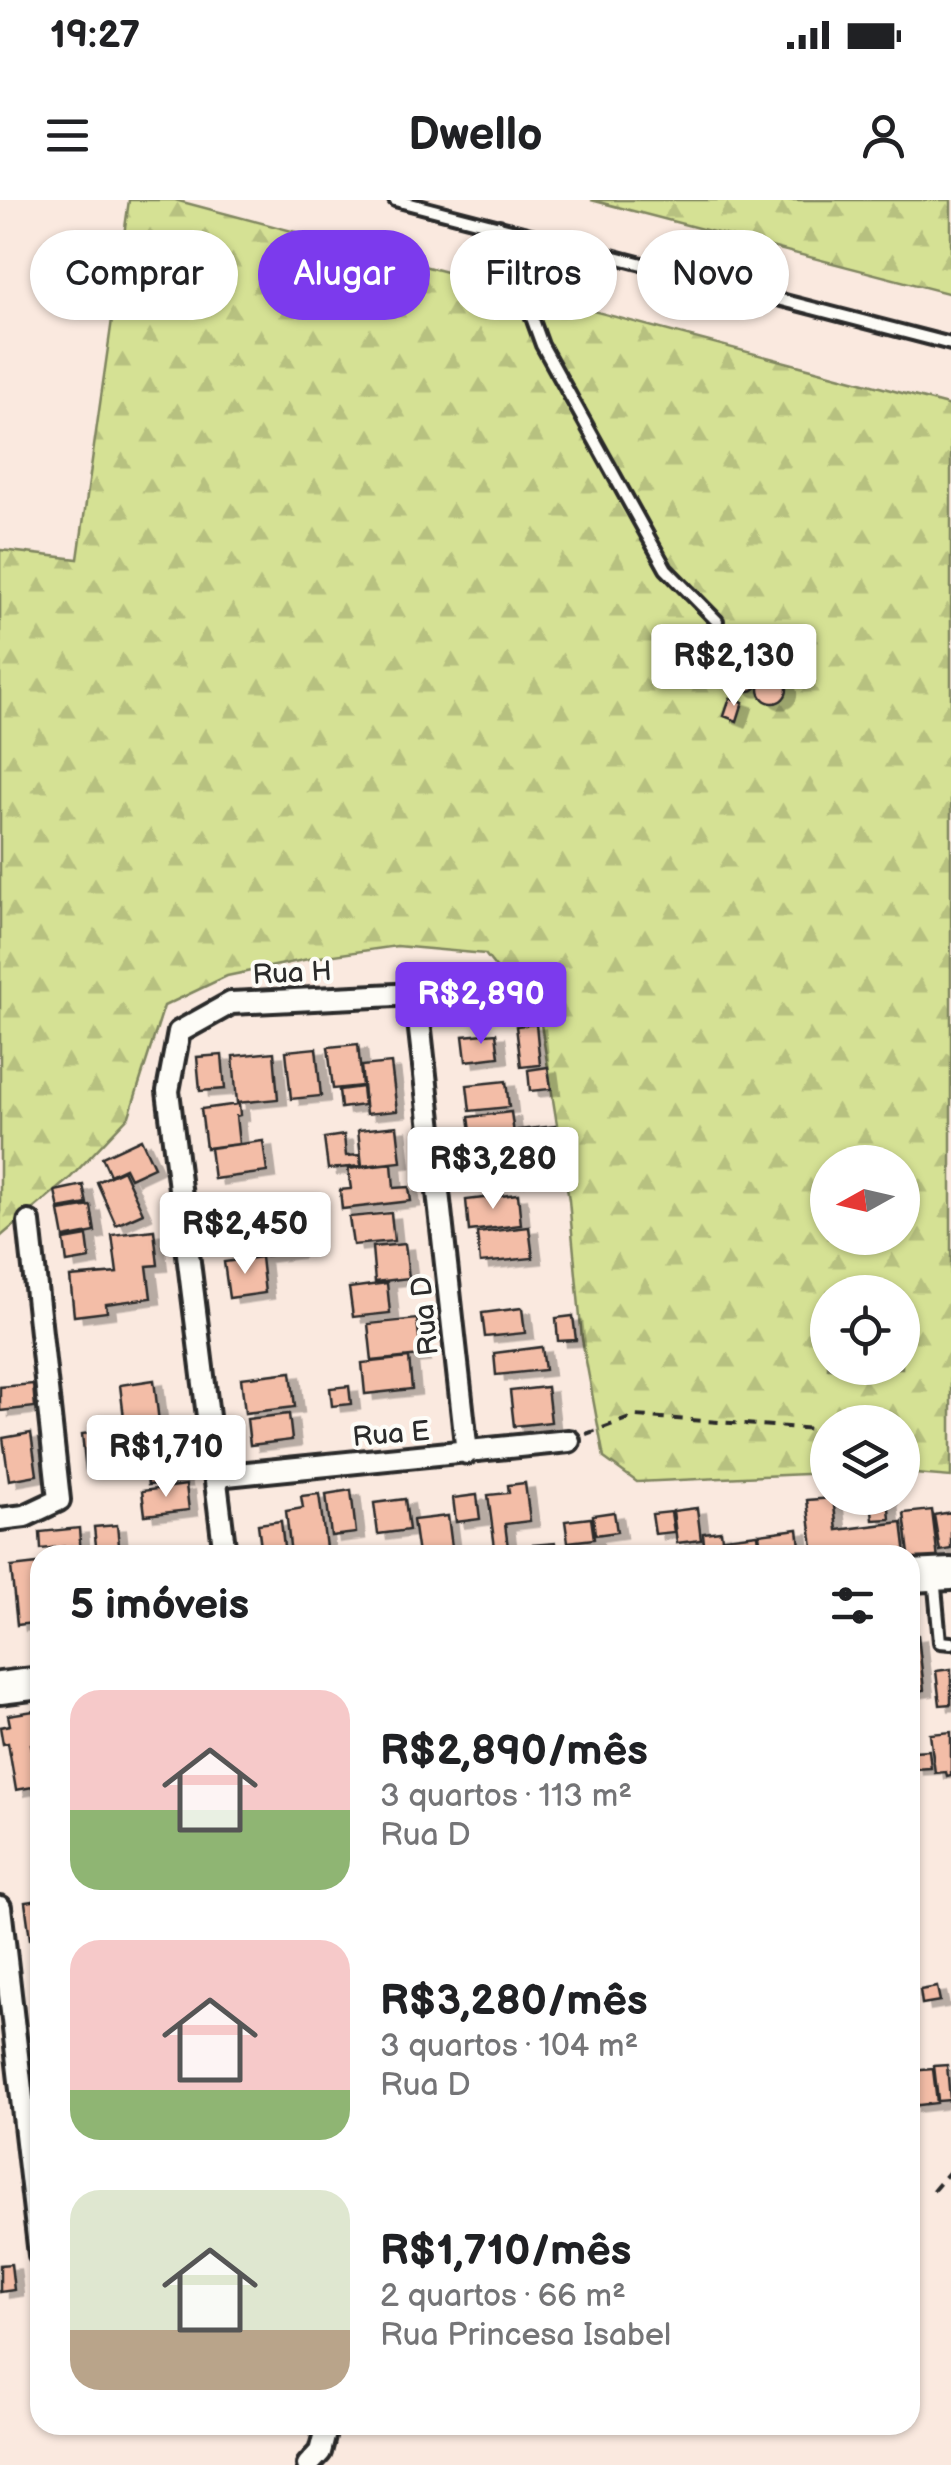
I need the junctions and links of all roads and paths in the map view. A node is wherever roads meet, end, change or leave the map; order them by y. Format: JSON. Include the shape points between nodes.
{"nodes":[{"id":1,"x":395,"y":200,"type":"edge"},
{"id":2,"x":499,"y":226,"type":"junction"},
{"id":3,"x":951,"y":344,"type":"edge"},
{"id":4,"x":718,"y":621,"type":"dead end"},
{"id":5,"x":416,"y":994,"type":"joint"},
{"id":6,"x":30,"y":1222,"type":"dead end"},
{"id":7,"x":810,"y":1429,"type":"edge"},
{"id":8,"x":569,"y":1441,"type":"joint"},
{"id":9,"x":467,"y":1453,"type":"junction"},
{"id":10,"x":217,"y":1476,"type":"junction"},
{"id":11,"x":0,"y":1519,"type":"edge"},
{"id":12,"x":225,"y":1545,"type":"edge"},
{"id":13,"x":932,"y":1575,"type":"edge"},
{"id":14,"x":951,"y":1643,"type":"edge"},
{"id":15,"x":30,"y":1685,"type":"edge"},
{"id":16,"x":0,"y":1688,"type":"edge"},
{"id":17,"x":0,"y":1906,"type":"edge"},
{"id":18,"x":30,"y":2168,"type":"edge"},
{"id":19,"x":951,"y":2170,"type":"edge"},
{"id":20,"x":933,"y":2192,"type":"dead end"},
{"id":21,"x":324,"y":2435,"type":"edge"},
{"id":22,"x":308,"y":2465,"type":"edge"}],
"edges":[{"from":1,"to":2,"type":"lane"},
{"from":2,"to":3,"type":"lane"},
{"from":2,"to":4,"type":"lane","via":[[561,380],[666,568]]},
{"from":5,"to":9,"type":"street","name":"Rua D"},
{"from":5,"to":10,"type":"street","name":"Rua H","via":[[231,1003],[178,1032],[168,1091]]},
{"from":6,"to":11,"type":"street","via":[[59,1500],[26,1516]]},
{"from":7,"to":8,"type":"path","via":[[635,1416]]},
{"from":8,"to":9,"type":"street","name":"Rua E"},
{"from":9,"to":10,"type":"street","name":"Rua E"},
{"from":10,"to":12,"type":"street"},
{"from":13,"to":14,"type":"lane","via":[[940,1642]]},
{"from":15,"to":16,"type":"street"},
{"from":17,"to":18,"type":"street"},
{"from":19,"to":20,"type":"path"},
{"from":21,"to":22,"type":"street"}]}
